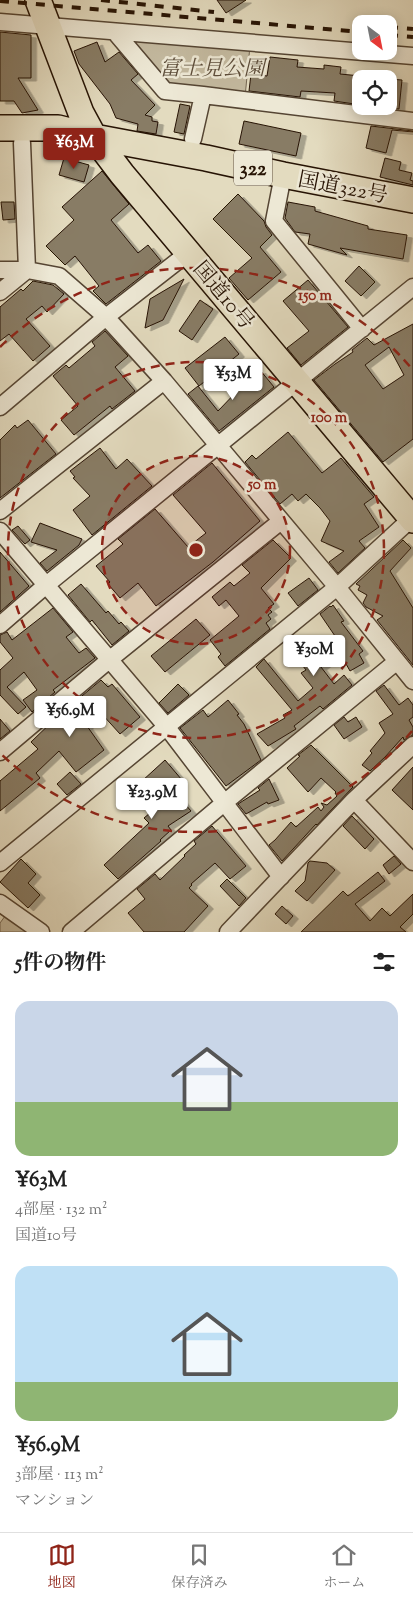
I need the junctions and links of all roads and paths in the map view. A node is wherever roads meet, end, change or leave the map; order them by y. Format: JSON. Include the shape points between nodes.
{"nodes":[{"id":1,"x":38,"y":0,"type":"edge"},
{"id":2,"x":0,"y":22,"type":"edge"},
{"id":3,"x":48,"y":27,"type":"junction"},
{"id":4,"x":115,"y":32,"type":"junction"},
{"id":5,"x":413,"y":56,"type":"edge"},
{"id":6,"x":203,"y":95,"type":"junction"},
{"id":7,"x":413,"y":121,"type":"edge"},
{"id":8,"x":0,"y":128,"type":"edge"},
{"id":9,"x":94,"y":137,"type":"junction"},
{"id":10,"x":193,"y":138,"type":"dead end"},
{"id":11,"x":11,"y":143,"type":"edge"},
{"id":12,"x":283,"y":175,"type":"junction"},
{"id":13,"x":413,"y":200,"type":"edge"},
{"id":14,"x":188,"y":253,"type":"junction"},
{"id":15,"x":0,"y":270,"type":"edge"},
{"id":16,"x":27,"y":270,"type":"junction"},
{"id":17,"x":413,"y":287,"type":"edge"},
{"id":18,"x":0,"y":292,"type":"edge"},
{"id":19,"x":106,"y":317,"type":"junction"},
{"id":20,"x":362,"y":329,"type":"junction"},
{"id":21,"x":164,"y":381,"type":"junction"},
{"id":22,"x":297,"y":382,"type":"junction"},
{"id":23,"x":0,"y":407,"type":"edge"},
{"id":24,"x":217,"y":446,"type":"junction"},
{"id":25,"x":0,"y":511,"type":"edge"},
{"id":26,"x":413,"y":519,"type":"edge"},
{"id":27,"x":281,"y":521,"type":"junction"},
{"id":28,"x":0,"y":531,"type":"edge"},
{"id":29,"x":45,"y":586,"type":"junction"},
{"id":30,"x":337,"y":587,"type":"junction"},
{"id":31,"x":0,"y":625,"type":"edge"},
{"id":32,"x":109,"y":660,"type":"junction"},
{"id":33,"x":396,"y":662,"type":"junction"},
{"id":34,"x":413,"y":681,"type":"edge"},
{"id":35,"x":166,"y":726,"type":"junction"},
{"id":36,"x":413,"y":745,"type":"edge"},
{"id":37,"x":0,"y":752,"type":"edge"},
{"id":38,"x":354,"y":800,"type":"junction"},
{"id":39,"x":224,"y":803,"type":"junction"},
{"id":40,"x":413,"y":862,"type":"edge"},
{"id":41,"x":0,"y":863,"type":"edge"},
{"id":42,"x":281,"y":877,"type":"junction"},
{"id":43,"x":0,"y":903,"type":"edge"},
{"id":44,"x":40,"y":932,"type":"edge"},
{"id":45,"x":71,"y":932,"type":"edge"},
{"id":46,"x":228,"y":932,"type":"edge"}],
"edges":[{"from":1,"to":3,"type":"highway"},
{"from":2,"to":3,"type":"street"},
{"from":3,"to":4,"type":"street"},
{"from":3,"to":9,"type":"highway","via":[[80,111]]},
{"from":4,"to":5,"type":"street"},
{"from":4,"to":6,"type":"street","via":[[165,91]]},
{"from":6,"to":7,"type":"street"},
{"from":6,"to":10,"type":"street"},
{"from":8,"to":9,"type":"highway","via":[[58,128]]},
{"from":9,"to":11,"type":"highway","via":[[65,143]]},
{"from":9,"to":12,"type":"highway","name":"国道322号","number":"322"},
{"from":9,"to":14,"type":"highway","name":"国道10号"},
{"from":11,"to":16,"type":"street"},
{"from":12,"to":13,"type":"highway","name":"国道322号","number":"322"},
{"from":12,"to":20,"type":"street","via":[[274,221]]},
{"from":14,"to":19,"type":"street"},
{"from":14,"to":22,"type":"highway","name":"国道10号"},
{"from":15,"to":16,"type":"street"},
{"from":16,"to":18,"type":"street"},
{"from":16,"to":19,"type":"street","via":[[59,276]]},
{"from":17,"to":20,"type":"street"},
{"from":19,"to":21,"type":"street"},
{"from":19,"to":23,"type":"street"},
{"from":20,"to":22,"type":"street"},
{"from":21,"to":24,"type":"street"},
{"from":21,"to":25,"type":"street"},
{"from":22,"to":24,"type":"street"},
{"from":22,"to":26,"type":"highway","name":"国道10号"},
{"from":24,"to":27,"type":"street"},
{"from":24,"to":29,"type":"street"},
{"from":26,"to":30,"type":"street"},
{"from":27,"to":30,"type":"street"},
{"from":27,"to":32,"type":"street"},
{"from":28,"to":29,"type":"street"},
{"from":29,"to":31,"type":"street"},
{"from":29,"to":32,"type":"street"},
{"from":30,"to":33,"type":"street"},
{"from":30,"to":35,"type":"street"},
{"from":32,"to":35,"type":"street"},
{"from":32,"to":37,"type":"street"},
{"from":33,"to":34,"type":"street"},
{"from":33,"to":39,"type":"street"},
{"from":35,"to":39,"type":"street"},
{"from":35,"to":41,"type":"street"},
{"from":36,"to":38,"type":"street"},
{"from":38,"to":40,"type":"street"},
{"from":38,"to":42,"type":"street"},
{"from":39,"to":42,"type":"street"},
{"from":39,"to":45,"type":"street"},
{"from":42,"to":46,"type":"street"},
{"from":43,"to":44,"type":"street"}]}
